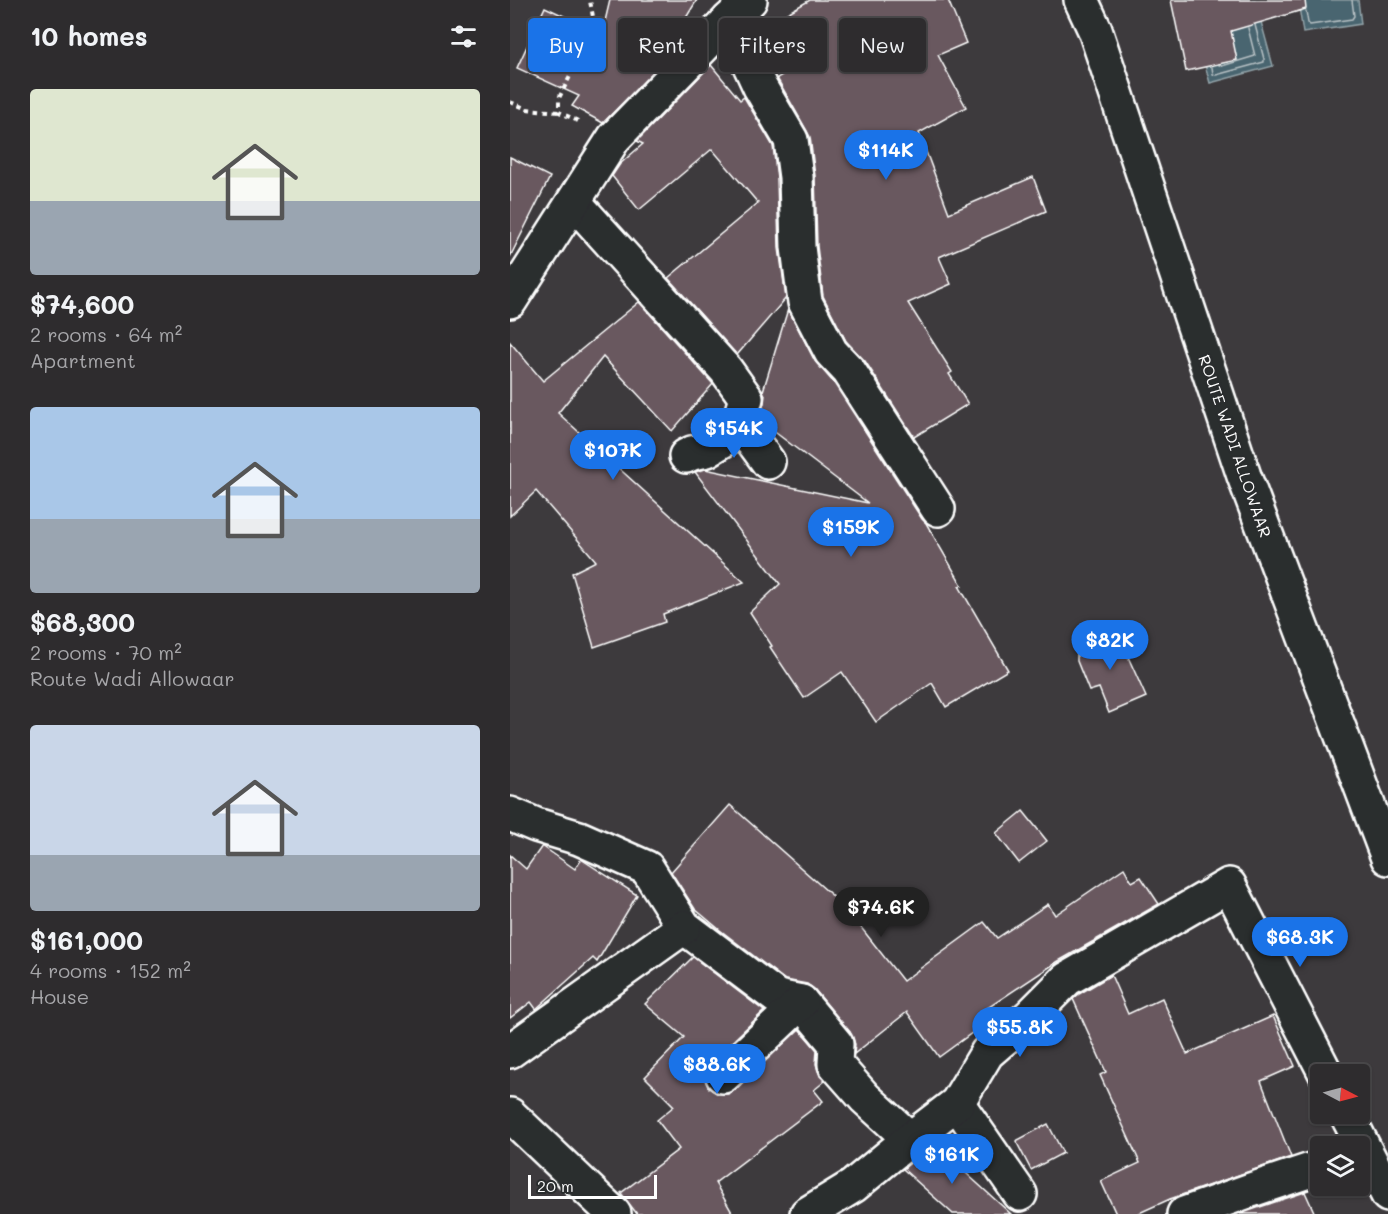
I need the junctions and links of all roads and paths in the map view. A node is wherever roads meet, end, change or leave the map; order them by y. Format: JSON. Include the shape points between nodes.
{"nodes":[{"id":1,"x":588,"y":0,"type":"edge"},
{"id":2,"x":1081,"y":0,"type":"edge"},
{"id":3,"x":739,"y":10,"type":"edge"},
{"id":4,"x":1095,"y":15,"type":"edge"},
{"id":5,"x":510,"y":102,"type":"edge"},
{"id":6,"x":559,"y":112,"type":"junction"},
{"id":7,"x":614,"y":138,"type":"junction"},
{"id":8,"x":574,"y":202,"type":"junction"},
{"id":9,"x":510,"y":301,"type":"edge"},
{"id":10,"x":738,"y":425,"type":"junction"},
{"id":11,"x":686,"y":456,"type":"dead end"},
{"id":12,"x":768,"y":462,"type":"dead end"},
{"id":13,"x":938,"y":510,"type":"dead end"},
{"id":14,"x":510,"y":814,"type":"edge"},
{"id":15,"x":1388,"y":858,"type":"edge"},
{"id":16,"x":684,"y":927,"type":"junction"},
{"id":17,"x":801,"y":1002,"type":"junction"},
{"id":18,"x":510,"y":1051,"type":"edge"},
{"id":19,"x":1321,"y":1064,"type":"edge"},
{"id":20,"x":723,"y":1076,"type":"dead end"},
{"id":21,"x":957,"y":1102,"type":"junction"},
{"id":22,"x":510,"y":1115,"type":"edge"},
{"id":23,"x":910,"y":1139,"type":"junction"},
{"id":24,"x":1370,"y":1167,"type":"edge"},
{"id":25,"x":1310,"y":1170,"type":"edge"},
{"id":26,"x":1020,"y":1194,"type":"dead end"},
{"id":27,"x":1388,"y":1195,"type":"edge"},
{"id":28,"x":614,"y":1214,"type":"edge"},
{"id":29,"x":807,"y":1214,"type":"edge"},
{"id":30,"x":1184,"y":1214,"type":"edge"}],
"edges":[{"from":1,"to":6,"type":"path","via":[[595,27],[559,98]]},
{"from":2,"to":4,"type":"street","name":"ROUTE WADI ALLOWAAR"},
{"from":3,"to":7,"type":"street"},
{"from":3,"to":13,"type":"street","via":[[760,87],[791,140],[805,302],[831,352],[849,371]]},
{"from":4,"to":15,"type":"street","name":"ROUTE WADI ALLOWAAR","via":[[1244,476]]},
{"from":5,"to":6,"type":"path"},
{"from":6,"to":7,"type":"path"},
{"from":7,"to":8,"type":"street"},
{"from":8,"to":9,"type":"street"},
{"from":8,"to":10,"type":"street","via":[[726,370],[746,398]]},
{"from":10,"to":11,"type":"street","via":[[707,450]]},
{"from":10,"to":12,"type":"street"},
{"from":14,"to":16,"type":"street","via":[[647,868]]},
{"from":16,"to":17,"type":"street","via":[[777,996]]},
{"from":16,"to":18,"type":"street"},
{"from":17,"to":20,"type":"street"},
{"from":17,"to":23,"type":"street","via":[[836,1044],[835,1064]]},
{"from":19,"to":21,"type":"street","via":[[1230,885],[1067,979],[987,1053]]},
{"from":21,"to":23,"type":"street"},
{"from":21,"to":26,"type":"street"},
{"from":22,"to":28,"type":"street"},
{"from":23,"to":29,"type":"street","via":[[853,1186]]},
{"from":24,"to":27,"type":"street"},
{"from":25,"to":30,"type":"street"}]}
